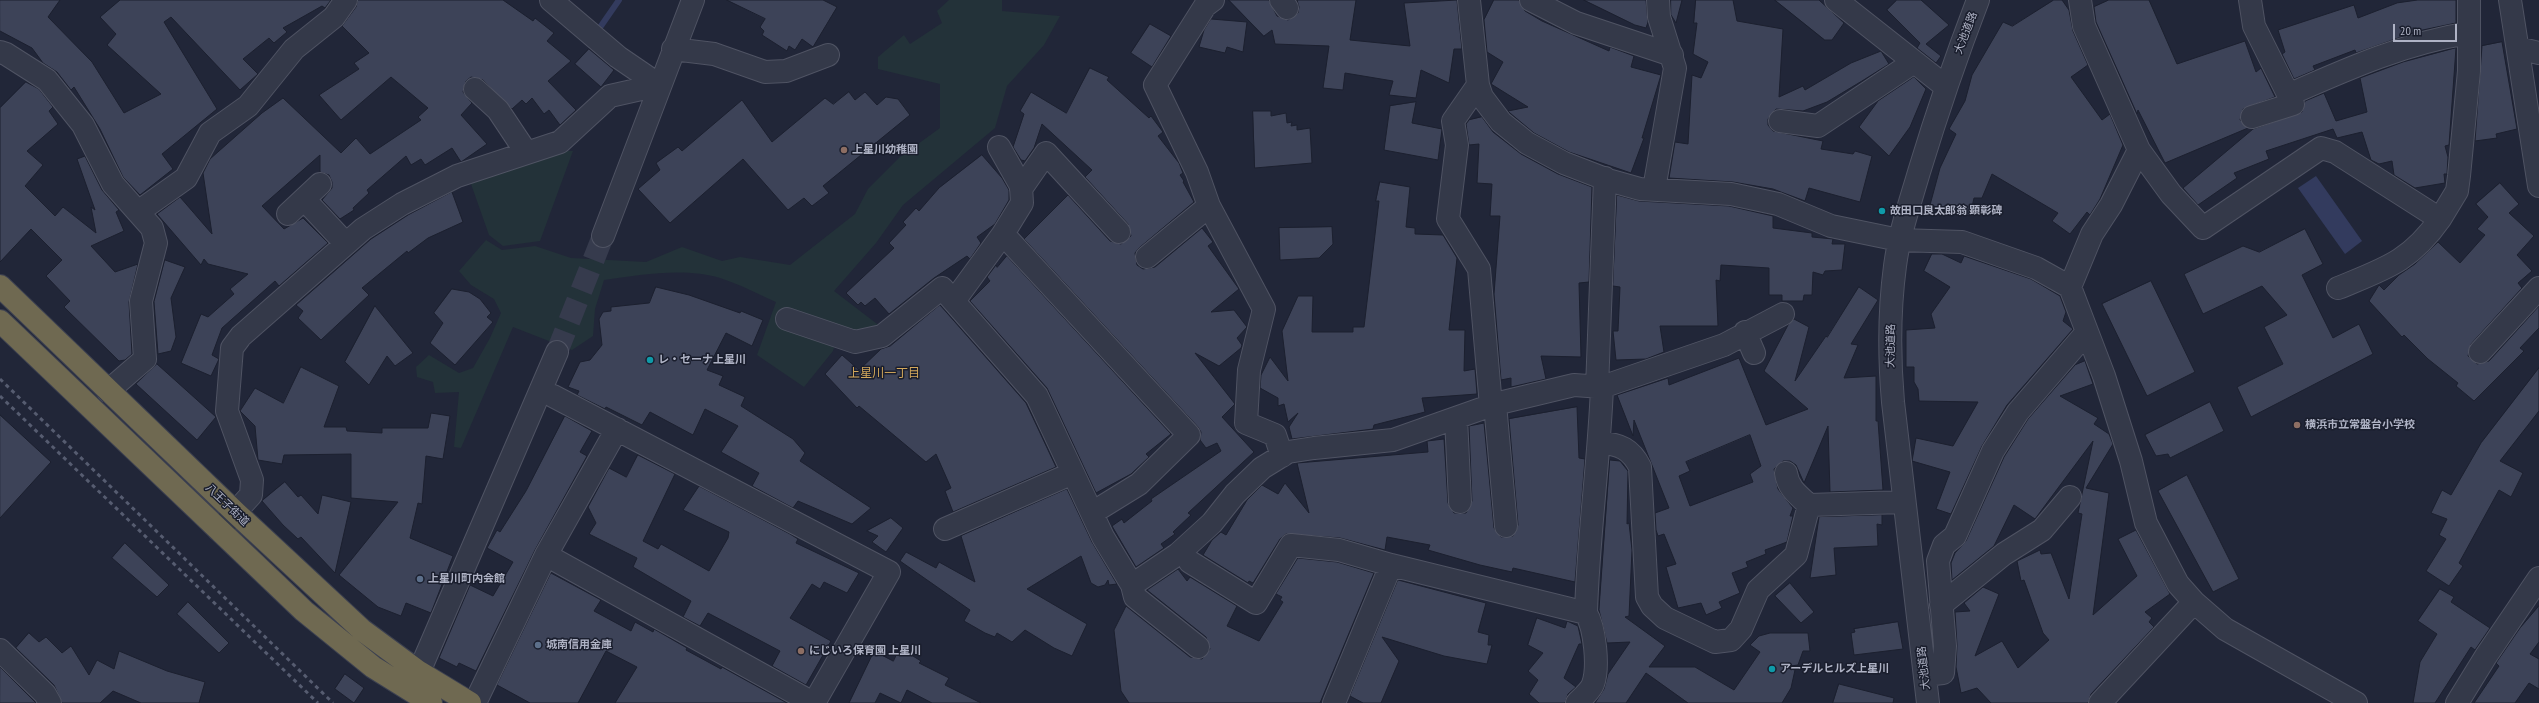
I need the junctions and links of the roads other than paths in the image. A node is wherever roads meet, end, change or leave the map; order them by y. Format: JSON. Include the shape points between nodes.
{"nodes":[{"id":1,"x":346,"y":0,"type":"edge"},
{"id":2,"x":551,"y":0,"type":"edge"},
{"id":3,"x":694,"y":0,"type":"edge"},
{"id":4,"x":1213,"y":0,"type":"edge"},
{"id":5,"x":1469,"y":0,"type":"edge"},
{"id":6,"x":1531,"y":0,"type":"edge"},
{"id":7,"x":1658,"y":0,"type":"edge"},
{"id":8,"x":1836,"y":0,"type":"edge"},
{"id":9,"x":1978,"y":0,"type":"edge"},
{"id":10,"x":2080,"y":0,"type":"edge"},
{"id":11,"x":2250,"y":0,"type":"edge"},
{"id":12,"x":2469,"y":0,"type":"edge"},
{"id":13,"x":2510,"y":0,"type":"edge"},
{"id":14,"x":2469,"y":33,"type":"junction"},
{"id":15,"x":2518,"y":48,"type":"junction"},
{"id":16,"x":673,"y":49,"type":"junction"},
{"id":17,"x":0,"y":52,"type":"edge"},
{"id":18,"x":2539,"y":53,"type":"edge"},
{"id":19,"x":1672,"y":55,"type":"junction"},
{"id":20,"x":828,"y":56,"type":"dead end"},
{"id":21,"x":1914,"y":62,"type":"junction"},
{"id":22,"x":659,"y":85,"type":"junction"},
{"id":23,"x":1478,"y":85,"type":"junction"},
{"id":24,"x":1945,"y":86,"type":"junction"},
{"id":25,"x":475,"y":89,"type":"dead end"},
{"id":26,"x":2288,"y":95,"type":"junction"},
{"id":27,"x":2252,"y":117,"type":"dead end"},
{"id":28,"x":1780,"y":121,"type":"dead end"},
{"id":29,"x":999,"y":147,"type":"dead end"},
{"id":30,"x":2139,"y":150,"type":"junction"},
{"id":31,"x":2536,"y":150,"type":"edge"},
{"id":32,"x":526,"y":152,"type":"junction"},
{"id":33,"x":1605,"y":178,"type":"junction"},
{"id":34,"x":320,"y":184,"type":"dead end"},
{"id":35,"x":2539,"y":186,"type":"edge"},
{"id":36,"x":1021,"y":189,"type":"junction"},
{"id":37,"x":1654,"y":189,"type":"junction"},
{"id":38,"x":304,"y":199,"type":"junction"},
{"id":39,"x":1209,"y":206,"type":"junction"},
{"id":40,"x":138,"y":212,"type":"junction"},
{"id":41,"x":288,"y":214,"type":"dead end"},
{"id":42,"x":2440,"y":219,"type":"junction"},
{"id":43,"x":1120,"y":232,"type":"dead end"},
{"id":44,"x":1003,"y":234,"type":"junction"},
{"id":45,"x":603,"y":236,"type":"tunnel mouth"},
{"id":46,"x":1899,"y":240,"type":"junction"},
{"id":47,"x":346,"y":244,"type":"junction"},
{"id":48,"x":1147,"y":257,"type":"dead end"},
{"id":49,"x":0,"y":286,"type":"edge"},
{"id":50,"x":2070,"y":287,"type":"junction"},
{"id":51,"x":2338,"y":288,"type":"dead end"},
{"id":52,"x":2539,"y":288,"type":"edge"},
{"id":53,"x":954,"y":301,"type":"junction"},
{"id":54,"x":1783,"y":314,"type":"dead end"},
{"id":55,"x":787,"y":319,"type":"dead end"},
{"id":56,"x":0,"y":321,"type":"edge"},
{"id":57,"x":1746,"y":332,"type":"junction"},
{"id":58,"x":2087,"y":332,"type":"junction"},
{"id":59,"x":557,"y":352,"type":"tunnel mouth"},
{"id":60,"x":2480,"y":352,"type":"dead end"},
{"id":61,"x":1754,"y":353,"type":"dead end"},
{"id":62,"x":1600,"y":387,"type":"junction"},
{"id":63,"x":108,"y":391,"type":"junction"},
{"id":64,"x":553,"y":396,"type":"dead end"},
{"id":65,"x":1493,"y":405,"type":"junction"},
{"id":66,"x":1456,"y":418,"type":"junction"},
{"id":67,"x":617,"y":429,"type":"junction"},
{"id":68,"x":1600,"y":442,"type":"junction"},
{"id":69,"x":1282,"y":456,"type":"junction"},
{"id":70,"x":1073,"y":473,"type":"junction"},
{"id":71,"x":1786,"y":474,"type":"dead end"},
{"id":72,"x":2070,"y":497,"type":"dead end"},
{"id":73,"x":1460,"y":502,"type":"dead end"},
{"id":74,"x":1903,"y":502,"type":"junction"},
{"id":75,"x":1809,"y":505,"type":"junction"},
{"id":76,"x":236,"y":513,"type":"junction"},
{"id":77,"x":1092,"y":513,"type":"junction"},
{"id":78,"x":1506,"y":526,"type":"dead end"},
{"id":79,"x":945,"y":529,"type":"dead end"},
{"id":80,"x":219,"y":530,"type":"junction"},
{"id":81,"x":546,"y":555,"type":"junction"},
{"id":82,"x":1190,"y":562,"type":"dead end"},
{"id":83,"x":1391,"y":565,"type":"junction"},
{"id":84,"x":2539,"y":578,"type":"edge"},
{"id":85,"x":1132,"y":585,"type":"junction"},
{"id":86,"x":2194,"y":602,"type":"junction"},
{"id":87,"x":1941,"y":606,"type":"junction"},
{"id":88,"x":1586,"y":613,"type":"junction"},
{"id":89,"x":1198,"y":647,"type":"dead end"},
{"id":90,"x":0,"y":650,"type":"edge"},
{"id":91,"x":419,"y":672,"type":"junction"},
{"id":92,"x":1925,"y":675,"type":"junction"},
{"id":93,"x":436,"y":697,"type":"edge"},
{"id":94,"x":50,"y":703,"type":"edge"},
{"id":95,"x":470,"y":703,"type":"edge"},
{"id":96,"x":475,"y":703,"type":"edge"},
{"id":97,"x":814,"y":703,"type":"edge"},
{"id":98,"x":1334,"y":703,"type":"edge"},
{"id":99,"x":1577,"y":703,"type":"edge"},
{"id":100,"x":1928,"y":703,"type":"edge"},
{"id":101,"x":2100,"y":703,"type":"edge"},
{"id":102,"x":2356,"y":703,"type":"edge"},
{"id":103,"x":2458,"y":703,"type":"edge"}],
"edges":[{"from":1,"to":40,"type":"street","via":[[334,17],[294,49],[248,106],[210,133],[186,178]]},
{"from":2,"to":22,"type":"street","via":[[618,57]]},
{"from":3,"to":16,"type":"street"},
{"from":4,"to":39,"type":"street","via":[[1205,6],[1155,85],[1197,172]]},
{"from":5,"to":23,"type":"street"},
{"from":6,"to":19,"type":"street","via":[[1576,23]]},
{"from":7,"to":19,"type":"street","via":[[1659,17]]},
{"from":8,"to":21,"type":"street"},
{"from":9,"to":24,"type":"street","name":"大池道路"},
{"from":10,"to":30,"type":"street","via":[[2084,26]]},
{"from":11,"to":26,"type":"street","via":[[2254,26]]},
{"from":12,"to":14,"type":"street"},
{"from":13,"to":15,"type":"street"},
{"from":14,"to":26,"type":"street","via":[[2406,47]]},
{"from":14,"to":42,"type":"street","via":[[2469,71],[2459,176],[2452,201]]},
{"from":15,"to":18,"type":"street"},
{"from":15,"to":31,"type":"street"},
{"from":16,"to":20,"type":"street","via":[[714,54],[765,72],[786,71]]},
{"from":16,"to":22,"type":"street"},
{"from":17,"to":40,"type":"street","via":[[46,80],[83,124],[113,184]]},
{"from":19,"to":37,"type":"street","via":[[1675,68]]},
{"from":21,"to":24,"type":"street"},
{"from":21,"to":28,"type":"street","via":[[1818,126]]},
{"from":22,"to":32,"type":"street","via":[[610,96],[560,142]]},
{"from":22,"to":45,"type":"street"},
{"from":23,"to":33,"type":"street","via":[[1482,97],[1501,122],[1528,143],[1564,163]]},
{"from":23,"to":65,"type":"street","via":[[1453,121],[1457,146],[1448,219],[1479,269]]},
{"from":24,"to":46,"type":"street","name":"大池道路"},
{"from":25,"to":32,"type":"street","via":[[498,110]]},
{"from":26,"to":27,"type":"street","via":[[2293,104]]},
{"from":29,"to":36,"type":"street"},
{"from":30,"to":42,"type":"street","via":[[2171,194],[2203,228],[2320,148],[2335,152]]},
{"from":30,"to":50,"type":"street","via":[[2111,205],[2092,234]]},
{"from":31,"to":35,"type":"street"},
{"from":32,"to":47,"type":"street","via":[[445,180],[363,229]]},
{"from":33,"to":37,"type":"street","via":[[1640,188]]},
{"from":33,"to":62,"type":"street"},
{"from":34,"to":38,"type":"street"},
{"from":36,"to":43,"type":"street","via":[[1046,153]]},
{"from":36,"to":44,"type":"street","via":[[1022,204]]},
{"from":37,"to":46,"type":"street","via":[[1731,194],[1778,204],[1831,226]]},
{"from":38,"to":41,"type":"street"},
{"from":38,"to":47,"type":"street"},
{"from":39,"to":48,"type":"street"},
{"from":39,"to":69,"type":"street","via":[[1264,310],[1249,370],[1246,423],[1275,435]]},
{"from":40,"to":63,"type":"street","via":[[152,228],[156,243],[141,301],[146,359]]},
{"from":42,"to":51,"type":"street","via":[[2409,254],[2392,266]]},
{"from":44,"to":53,"type":"street"},
{"from":44,"to":77,"type":"street","via":[[1189,435],[1139,484]]},
{"from":46,"to":50,"type":"street","via":[[1962,242],[2036,268]]},
{"from":46,"to":74,"type":"street","name":"大池道路","via":[[1889,355]]},
{"from":47,"to":76,"type":"street","via":[[241,336],[232,348],[227,410],[252,480],[251,495]]},
{"from":49,"to":63,"type":"highway","name":"八王子街道"},
{"from":50,"to":58,"type":"street"},
{"from":52,"to":60,"type":"street"},
{"from":53,"to":55,"type":"street","via":[[942,288],[882,336],[855,342]]},
{"from":53,"to":70,"type":"street","via":[[1037,396]]},
{"from":54,"to":57,"type":"street"},
{"from":56,"to":80,"type":"highway","name":"八王子街道"},
{"from":57,"to":61,"type":"street"},
{"from":57,"to":62,"type":"street","via":[[1724,345]]},
{"from":58,"to":86,"type":"street","via":[[2131,461],[2146,523],[2178,584]]},
{"from":58,"to":87,"type":"street","via":[[2018,412],[1993,451],[1955,536],[1944,545],[1938,561]]},
{"from":59,"to":91,"type":"street"},
{"from":62,"to":65,"type":"street","via":[[1574,384]]},
{"from":62,"to":68,"type":"street"},
{"from":63,"to":76,"type":"highway","name":"八王子街道"},
{"from":64,"to":67,"type":"street"},
{"from":65,"to":66,"type":"street"},
{"from":65,"to":78,"type":"street"},
{"from":66,"to":69,"type":"street","via":[[1393,440],[1314,448],[1288,452]]},
{"from":66,"to":73,"type":"street"},
{"from":67,"to":81,"type":"street"},
{"from":67,"to":97,"type":"street","via":[[889,572]]},
{"from":68,"to":75,"type":"street","via":[[1617,444],[1633,455],[1640,467],[1646,597],[1665,618],[1715,642],[1732,640],[1741,629],[1758,590],[1796,555]]},
{"from":68,"to":88,"type":"street","via":[[1589,539]]},
{"from":69,"to":85,"type":"street","via":[[1262,468],[1235,494],[1212,523],[1178,554]]},
{"from":70,"to":77,"type":"street"},
{"from":70,"to":79,"type":"street"},
{"from":71,"to":75,"type":"street","via":[[1787,483]]},
{"from":72,"to":87,"type":"street","via":[[2042,530],[2004,554]]},
{"from":74,"to":75,"type":"street"},
{"from":74,"to":92,"type":"street","name":"大池道路"},
{"from":76,"to":80,"type":"street"},
{"from":76,"to":91,"type":"highway","name":"八王子街道","via":[[362,630]]},
{"from":77,"to":85,"type":"street"},
{"from":80,"to":93,"type":"highway","name":"八王子街道","via":[[304,611],[373,667]]},
{"from":81,"to":96,"type":"street"},
{"from":81,"to":97,"type":"street"},
{"from":82,"to":83,"type":"street","via":[[1256,603],[1291,545],[1339,550]]},
{"from":83,"to":88,"type":"street"},
{"from":83,"to":98,"type":"street"},
{"from":84,"to":103,"type":"street","via":[[2486,656]]},
{"from":85,"to":89,"type":"street","via":[[1135,597]]},
{"from":86,"to":101,"type":"street"},
{"from":86,"to":102,"type":"street","via":[[2225,629]]},
{"from":87,"to":92,"type":"street","via":[[1943,673]]},
{"from":88,"to":99,"type":"street","via":[[1592,623],[1596,667],[1593,685]]},
{"from":90,"to":94,"type":"street","via":[[45,694]]},
{"from":91,"to":93,"type":"highway","name":"八王子街道"},
{"from":92,"to":100,"type":"street","name":"大池道路"},
{"from":93,"to":95,"type":"highway","name":"八王子街道"}]}
